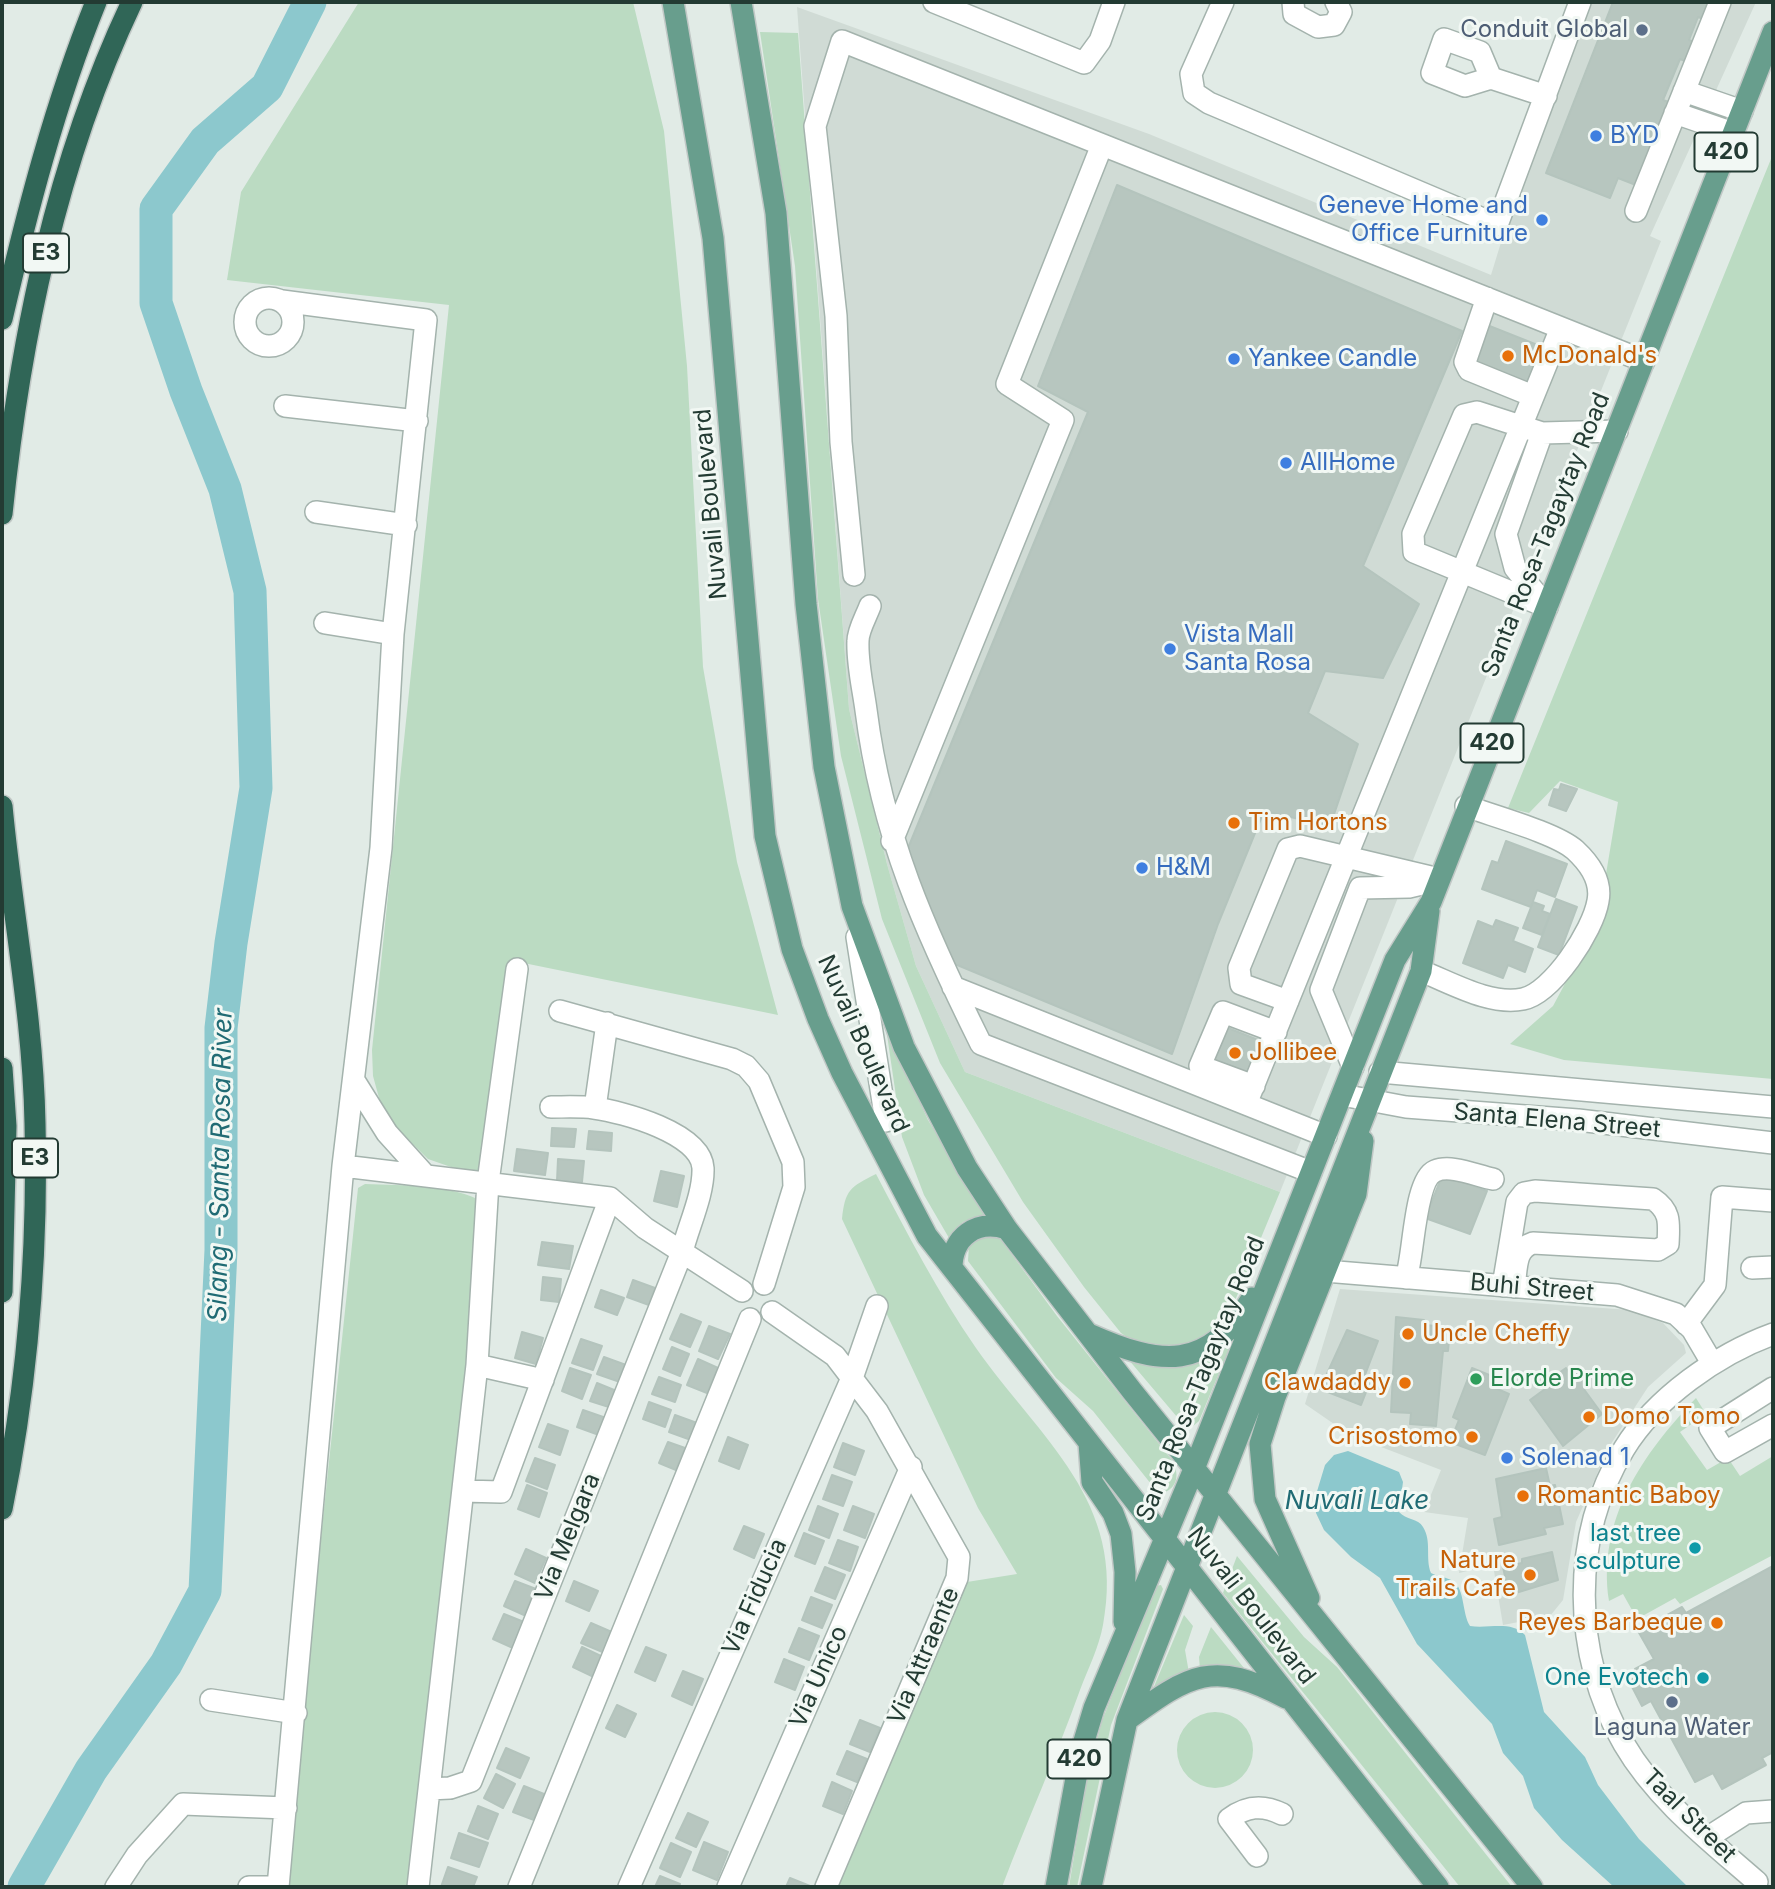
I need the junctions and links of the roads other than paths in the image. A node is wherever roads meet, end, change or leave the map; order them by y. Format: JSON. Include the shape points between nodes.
{"nodes":[{"id":1,"x":96,"y":2,"type":"edge"},
{"id":2,"x":132,"y":2,"type":"edge"},
{"id":3,"x":673,"y":2,"type":"edge"},
{"id":4,"x":741,"y":2,"type":"edge"},
{"id":5,"x":934,"y":2,"type":"edge"},
{"id":6,"x":1114,"y":2,"type":"edge"},
{"id":7,"x":1223,"y":2,"type":"edge"},
{"id":8,"x":1293,"y":2,"type":"edge"},
{"id":9,"x":1336,"y":2,"type":"edge"},
{"id":10,"x":1580,"y":2,"type":"edge"},
{"id":11,"x":1720,"y":2,"type":"edge"},
{"id":12,"x":1773,"y":32,"type":"edge"},
{"id":13,"x":1491,"y":78,"type":"dead end"},
{"id":14,"x":1684,"y":91,"type":"junction"},
{"id":15,"x":1546,"y":96,"type":"junction"},
{"id":16,"x":1742,"y":111,"type":"junction"},
{"id":17,"x":1675,"y":113,"type":"junction"},
{"id":18,"x":1733,"y":133,"type":"junction"},
{"id":19,"x":1102,"y":145,"type":"junction"},
{"id":20,"x":1636,"y":211,"type":"dead end"},
{"id":21,"x":1487,"y":298,"type":"junction"},
{"id":22,"x":282,"y":301,"type":"dead end"},
{"id":23,"x":2,"y":318,"type":"edge"},
{"id":24,"x":1561,"y":328,"type":"junction"},
{"id":25,"x":1644,"y":361,"type":"junction"},
{"id":26,"x":1533,"y":396,"type":"junction"},
{"id":27,"x":285,"y":407,"type":"dead end"},
{"id":28,"x":417,"y":421,"type":"junction"},
{"id":29,"x":1521,"y":426,"type":"junction"},
{"id":30,"x":1617,"y":430,"type":"junction"},
{"id":31,"x":1542,"y":433,"type":"junction"},
{"id":32,"x":316,"y":512,"type":"dead end"},
{"id":33,"x":2,"y":514,"type":"edge"},
{"id":34,"x":406,"y":525,"type":"junction"},
{"id":35,"x":1462,"y":572,"type":"junction"},
{"id":36,"x":854,"y":575,"type":"dead end"},
{"id":37,"x":870,"y":606,"type":"dead end"},
{"id":38,"x":1547,"y":607,"type":"junction"},
{"id":39,"x":325,"y":623,"type":"dead end"},
{"id":40,"x":394,"y":634,"type":"junction"},
{"id":41,"x":2,"y":806,"type":"edge"},
{"id":42,"x":1466,"y":806,"type":"junction"},
{"id":43,"x":892,"y":841,"type":"junction"},
{"id":44,"x":1346,"y":857,"type":"junction"},
{"id":45,"x":1439,"y":879,"type":"junction"},
{"id":46,"x":1431,"y":902,"type":"junction"},
{"id":47,"x":852,"y":906,"type":"junction"},
{"id":48,"x":517,"y":969,"type":"dead end"},
{"id":49,"x":1420,"y":971,"type":"junction"},
{"id":50,"x":953,"y":987,"type":"junction"},
{"id":51,"x":1288,"y":1001,"type":"junction"},
{"id":52,"x":560,"y":1011,"type":"dead end"},
{"id":53,"x":607,"y":1023,"type":"junction"},
{"id":54,"x":1276,"y":1032,"type":"junction"},
{"id":55,"x":1353,"y":1067,"type":"junction"},
{"id":56,"x":2,"y":1068,"type":"edge"},
{"id":57,"x":1380,"y":1072,"type":"junction"},
{"id":58,"x":355,"y":1082,"type":"junction"},
{"id":59,"x":1250,"y":1095,"type":"junction"},
{"id":60,"x":1342,"y":1095,"type":"junction"},
{"id":61,"x":1369,"y":1102,"type":"junction"},
{"id":62,"x":551,"y":1107,"type":"dead end"},
{"id":63,"x":1773,"y":1107,"type":"edge"},
{"id":64,"x":595,"y":1108,"type":"junction"},
{"id":65,"x":886,"y":1121,"type":"dead end"},
{"id":66,"x":1326,"y":1136,"type":"junction"},
{"id":67,"x":1773,"y":1143,"type":"edge"},
{"id":68,"x":343,"y":1166,"type":"junction"},
{"id":69,"x":1311,"y":1172,"type":"junction"},
{"id":70,"x":424,"y":1174,"type":"junction"},
{"id":71,"x":1493,"y":1179,"type":"dead end"},
{"id":72,"x":488,"y":1182,"type":"junction"},
{"id":73,"x":610,"y":1198,"type":"junction"},
{"id":74,"x":1773,"y":1201,"type":"edge"},
{"id":75,"x":1007,"y":1229,"type":"junction"},
{"id":76,"x":681,"y":1252,"type":"junction"},
{"id":77,"x":1281,"y":1252,"type":"junction"},
{"id":78,"x":952,"y":1268,"type":"junction"},
{"id":79,"x":1325,"y":1271,"type":"junction"},
{"id":80,"x":1406,"y":1279,"type":"junction"},
{"id":81,"x":764,"y":1284,"type":"junction"},
{"id":82,"x":1509,"y":1286,"type":"junction"},
{"id":83,"x":742,"y":1291,"type":"junction"},
{"id":84,"x":2,"y":1292,"type":"edge"},
{"id":85,"x":877,"y":1306,"type":"dead end"},
{"id":86,"x":772,"y":1312,"type":"junction"},
{"id":87,"x":750,"y":1319,"type":"junction"},
{"id":88,"x":1686,"y":1324,"type":"junction"},
{"id":89,"x":1303,"y":1325,"type":"junction"},
{"id":90,"x":1087,"y":1334,"type":"junction"},
{"id":91,"x":1773,"y":1334,"type":"edge"},
{"id":92,"x":1712,"y":1363,"type":"junction"},
{"id":93,"x":477,"y":1365,"type":"junction"},
{"id":94,"x":1263,"y":1372,"type":"junction"},
{"id":95,"x":852,"y":1378,"type":"junction"},
{"id":96,"x":543,"y":1380,"type":"junction"},
{"id":97,"x":1773,"y":1388,"type":"edge"},
{"id":98,"x":1773,"y":1425,"type":"edge"},
{"id":99,"x":1089,"y":1443,"type":"junction"},
{"id":100,"x":911,"y":1467,"type":"junction"},
{"id":101,"x":1194,"y":1469,"type":"junction"},
{"id":102,"x":463,"y":1491,"type":"junction"},
{"id":103,"x":1214,"y":1494,"type":"junction"},
{"id":104,"x":2,"y":1509,"type":"edge"},
{"id":105,"x":1166,"y":1539,"type":"junction"},
{"id":106,"x":1187,"y":1565,"type":"junction"},
{"id":107,"x":1322,"y":1627,"type":"junction"},
{"id":108,"x":1123,"y":1637,"type":"junction"},
{"id":109,"x":211,"y":1700,"type":"dead end"},
{"id":110,"x":1292,"y":1702,"type":"junction"},
{"id":111,"x":296,"y":1713,"type":"junction"},
{"id":112,"x":1127,"y":1720,"type":"junction"},
{"id":113,"x":429,"y":1789,"type":"junction"},
{"id":114,"x":286,"y":1808,"type":"junction"},
{"id":115,"x":1773,"y":1811,"type":"edge"},
{"id":116,"x":1283,"y":1814,"type":"dead end"},
{"id":117,"x":1707,"y":1838,"type":"junction"},
{"id":118,"x":1257,"y":1856,"type":"dead end"},
{"id":119,"x":1759,"y":1881,"type":"edge"},
{"id":120,"x":116,"y":1887,"type":"edge"},
{"id":121,"x":249,"y":1887,"type":"edge"},
{"id":122,"x":271,"y":1887,"type":"edge"},
{"id":123,"x":278,"y":1887,"type":"edge"},
{"id":124,"x":418,"y":1887,"type":"edge"},
{"id":125,"x":519,"y":1887,"type":"edge"},
{"id":126,"x":629,"y":1887,"type":"edge"},
{"id":127,"x":728,"y":1887,"type":"edge"},
{"id":128,"x":826,"y":1887,"type":"edge"},
{"id":129,"x":1056,"y":1887,"type":"edge"},
{"id":130,"x":1091,"y":1887,"type":"edge"},
{"id":131,"x":1438,"y":1887,"type":"edge"},
{"id":132,"x":1532,"y":1887,"type":"edge"}],
"edges":[{"from":1,"to":23,"type":"highway","number":"E3","via":[[67,82]]},
{"from":2,"to":33,"type":"highway","number":"E3","via":[[78,140],[44,260],[25,343]]},
{"from":3,"to":78,"type":"main road","name":"Nuvali Boulevard","via":[[714,251],[760,793],[771,869],[800,973],[842,1073],[927,1236]]},
{"from":4,"to":47,"type":"main road","name":"Nuvali Boulevard","via":[[777,227],[806,604],[824,767]]},
{"from":5,"to":6,"type":"street","via":[[1084,63],[1100,41]]},
{"from":7,"to":15,"type":"street","via":[[1191,74],[1195,93],[1209,103],[1497,225]]},
{"from":8,"to":9,"type":"street","via":[[1294,14],[1318,27],[1334,25],[1341,12]]},
{"from":10,"to":15,"type":"street"},
{"from":11,"to":14,"type":"street"},
{"from":12,"to":16,"type":"main road","name":"Santa Rosa-Tagaytay Road","number":"420"},
{"from":13,"to":15,"type":"street"},
{"from":14,"to":16,"type":"street"},
{"from":14,"to":17,"type":"street"},
{"from":16,"to":18,"type":"main road","name":"Santa Rosa-Tagaytay Road","number":"420"},
{"from":17,"to":18,"type":"street"},
{"from":17,"to":20,"type":"street"},
{"from":18,"to":25,"type":"main road","name":"Santa Rosa-Tagaytay Road","number":"420"},
{"from":19,"to":21,"type":"street"},
{"from":19,"to":36,"type":"street","via":[[842,41],[815,126],[836,316],[841,442]]},
{"from":19,"to":43,"type":"street","via":[[1007,384],[1063,420]]},
{"from":21,"to":24,"type":"street"},
{"from":21,"to":26,"type":"street","via":[[1465,362],[1469,370]]},
{"from":22,"to":28,"type":"street","via":[[426,320]]},
{"from":24,"to":25,"type":"street"},
{"from":24,"to":26,"type":"street"},
{"from":25,"to":30,"type":"main road","name":"Santa Rosa-Tagaytay Road","number":"420"},
{"from":26,"to":29,"type":"street"},
{"from":27,"to":28,"type":"street"},
{"from":28,"to":34,"type":"street"},
{"from":29,"to":31,"type":"street"},
{"from":29,"to":35,"type":"street"},
{"from":29,"to":35,"type":"street","via":[[1477,412],[1464,415],[1413,534],[1414,552]]},
{"from":30,"to":31,"type":"street"},
{"from":30,"to":38,"type":"main road","name":"Santa Rosa-Tagaytay Road","number":"420"},
{"from":31,"to":38,"type":"street","via":[[1506,534],[1516,568]]},
{"from":32,"to":34,"type":"street"},
{"from":34,"to":40,"type":"street"},
{"from":35,"to":38,"type":"street"},
{"from":35,"to":44,"type":"street"},
{"from":37,"to":43,"type":"street","via":[[857,640],[873,761]]},
{"from":38,"to":42,"type":"main road","name":"Santa Rosa-Tagaytay Road","number":"420"},
{"from":39,"to":40,"type":"street"},
{"from":40,"to":58,"type":"street","via":[[381,848]]},
{"from":41,"to":104,"type":"highway","number":"E3","via":[[35,1122],[33,1290]]},
{"from":42,"to":45,"type":"main road","name":"Santa Rosa-Tagaytay Road","number":"420"},
{"from":42,"to":49,"type":"street","via":[[1573,849],[1594,872],[1599,899],[1558,974],[1536,996],[1501,999]]},
{"from":43,"to":50,"type":"street"},
{"from":44,"to":45,"type":"street"},
{"from":44,"to":51,"type":"street"},
{"from":44,"to":51,"type":"street","via":[[1300,846],[1288,849],[1243,957],[1241,984]]},
{"from":45,"to":46,"type":"main road","name":"Santa Rosa-Tagaytay Road","number":"420"},
{"from":45,"to":55,"type":"street","via":[[1409,887],[1360,888],[1321,990]]},
{"from":46,"to":49,"type":"main road","name":"Santa Rosa-Tagaytay Road","number":"420"},
{"from":46,"to":55,"type":"main road","name":"Santa Rosa-Tagaytay Road","number":"420","via":[[1395,960]]},
{"from":47,"to":65,"type":"street","name":"Nuvali Boulevard"},
{"from":47,"to":75,"type":"main road","name":"Nuvali Boulevard","via":[[904,1047],[929,1099]]},
{"from":48,"to":72,"type":"street"},
{"from":49,"to":57,"type":"main road","name":"Santa Rosa-Tagaytay Road","number":"420"},
{"from":50,"to":59,"type":"street"},
{"from":50,"to":69,"type":"street","via":[[981,1044]]},
{"from":51,"to":54,"type":"street"},
{"from":52,"to":53,"type":"street"},
{"from":53,"to":64,"type":"street"},
{"from":53,"to":81,"type":"street","via":[[732,1059],[747,1066],[759,1081],[793,1162],[794,1187]]},
{"from":54,"to":59,"type":"street"},
{"from":54,"to":59,"type":"street","via":[[1223,1012],[1200,1066]]},
{"from":55,"to":60,"type":"main road","name":"Santa Rosa-Tagaytay Road","number":"420"},
{"from":56,"to":84,"type":"highway","number":"E3","via":[[6,1126]]},
{"from":57,"to":61,"type":"main road","name":"Santa Rosa-Tagaytay Road","number":"420"},
{"from":57,"to":63,"type":"street","name":"Santa Elena Street"},
{"from":58,"to":68,"type":"street"},
{"from":58,"to":70,"type":"street","via":[[387,1133]]},
{"from":59,"to":66,"type":"street"},
{"from":60,"to":61,"type":"street","name":"Santa Elena Street"},
{"from":60,"to":66,"type":"main road","name":"Santa Rosa-Tagaytay Road","number":"420"},
{"from":61,"to":67,"type":"street","name":"Santa Elena Street"},
{"from":61,"to":79,"type":"main road","via":[[1356,1194]]},
{"from":61,"to":94,"type":"main road","name":"Santa Rosa-Tagaytay Road","number":"420"},
{"from":62,"to":64,"type":"street"},
{"from":64,"to":76,"type":"street","via":[[670,1130],[690,1143],[703,1166]]},
{"from":66,"to":69,"type":"main road","name":"Santa Rosa-Tagaytay Road","number":"420"},
{"from":68,"to":70,"type":"street"},
{"from":68,"to":111,"type":"street"},
{"from":69,"to":77,"type":"main road","name":"Santa Rosa-Tagaytay Road","number":"420"},
{"from":70,"to":72,"type":"street"},
{"from":71,"to":80,"type":"street","via":[[1448,1169],[1428,1176],[1418,1206]]},
{"from":72,"to":73,"type":"street"},
{"from":72,"to":93,"type":"street"},
{"from":73,"to":76,"type":"street"},
{"from":73,"to":96,"type":"street"},
{"from":74,"to":88,"type":"street","via":[[1722,1196],[1715,1284]]},
{"from":75,"to":78,"type":"main road","via":[[991,1225],[967,1232],[953,1252]]},
{"from":75,"to":90,"type":"main road","name":"Nuvali Boulevard"},
{"from":76,"to":83,"type":"street"},
{"from":76,"to":113,"type":"street","name":"Via Melgara","via":[[471,1781]]},
{"from":77,"to":90,"type":"main road","via":[[1230,1330],[1195,1354],[1161,1359]]},
{"from":77,"to":101,"type":"main road","name":"Santa Rosa-Tagaytay Road","number":"420"},
{"from":78,"to":99,"type":"main road","name":"Nuvali Boulevard"},
{"from":79,"to":80,"type":"street","name":"Buhi Street"},
{"from":79,"to":89,"type":"main road"},
{"from":80,"to":82,"type":"street","name":"Buhi Street"},
{"from":81,"to":83,"type":"street","via":[[752,1284]]},
{"from":81,"to":86,"type":"street","via":[[774,1293]]},
{"from":82,"to":82,"type":"street","via":[[1519,1252],[1533,1243],[1658,1250],[1668,1244],[1669,1218],[1664,1206],[1653,1199],[1524,1193],[1517,1202]]},
{"from":82,"to":88,"type":"street","name":"Buhi Street","via":[[1617,1295],[1676,1314]]},
{"from":83,"to":87,"type":"street","via":[[740,1307]]},
{"from":85,"to":95,"type":"street","name":"Via Fiducia"},
{"from":86,"to":87,"type":"street","via":[[766,1318]]},
{"from":86,"to":95,"type":"street","name":"Via Attraente","via":[[835,1356]]},
{"from":87,"to":125,"type":"street"},
{"from":88,"to":92,"type":"street","name":"Buhi Street"},
{"from":89,"to":94,"type":"main road"},
{"from":89,"to":107,"type":"main road","via":[[1264,1424],[1259,1462],[1271,1516]]},
{"from":90,"to":101,"type":"main road","name":"Nuvali Boulevard"},
{"from":91,"to":92,"type":"street","name":"Taal Street"},
{"from":92,"to":117,"type":"street","name":"Taal Street","via":[[1673,1392],[1625,1446],[1603,1492],[1584,1584],[1590,1657],[1609,1713],[1640,1767]]},
{"from":93,"to":96,"type":"street"},
{"from":93,"to":102,"type":"street"},
{"from":94,"to":103,"type":"main road","name":"Santa Rosa-Tagaytay Road","number":"420"},
{"from":95,"to":100,"type":"street","name":"Via Attraente"},
{"from":95,"to":126,"type":"street","name":"Via Fiducia"},
{"from":96,"to":102,"type":"street","via":[[501,1492]]},
{"from":97,"to":98,"type":"street","via":[[1710,1428],[1725,1452]]},
{"from":99,"to":105,"type":"main road","name":"Nuvali Boulevard"},
{"from":99,"to":108,"type":"main road","via":[[1092,1482],[1114,1513],[1121,1534],[1126,1585]]},
{"from":100,"to":127,"type":"street","name":"Via Unico"},
{"from":100,"to":128,"type":"street","name":"Via Attraente","via":[[959,1557],[957,1578]]},
{"from":101,"to":103,"type":"main road","name":"Nuvali Boulevard"},
{"from":101,"to":105,"type":"main road","name":"Santa Rosa-Tagaytay Road","number":"420"},
{"from":102,"to":113,"type":"street"},
{"from":103,"to":106,"type":"main road","name":"Santa Rosa-Tagaytay Road","number":"420"},
{"from":103,"to":107,"type":"main road","name":"Nuvali Boulevard"},
{"from":105,"to":106,"type":"main road","name":"Nuvali Boulevard"},
{"from":105,"to":108,"type":"main road","name":"Santa Rosa-Tagaytay Road","number":"420"},
{"from":106,"to":110,"type":"main road","name":"Nuvali Boulevard"},
{"from":106,"to":112,"type":"main road","name":"Santa Rosa-Tagaytay Road","number":"420"},
{"from":107,"to":132,"type":"main road","name":"Nuvali Boulevard"},
{"from":108,"to":129,"type":"main road","name":"Santa Rosa-Tagaytay Road","number":"420","via":[[1087,1729]]},
{"from":109,"to":111,"type":"street"},
{"from":110,"to":112,"type":"main road","via":[[1254,1683],[1210,1675],[1174,1687]]},
{"from":110,"to":131,"type":"main road","name":"Nuvali Boulevard"},
{"from":111,"to":114,"type":"street"},
{"from":112,"to":130,"type":"main road","name":"Santa Rosa-Tagaytay Road","number":"420"},
{"from":113,"to":124,"type":"street"},
{"from":114,"to":120,"type":"street","via":[[183,1804],[137,1855]]},
{"from":114,"to":123,"type":"street"},
{"from":115,"to":117,"type":"street","via":[[1746,1813]]},
{"from":116,"to":118,"type":"street","via":[[1242,1808],[1228,1819]]},
{"from":117,"to":119,"type":"street","name":"Taal Street"},
{"from":121,"to":122,"type":"street"}]}
